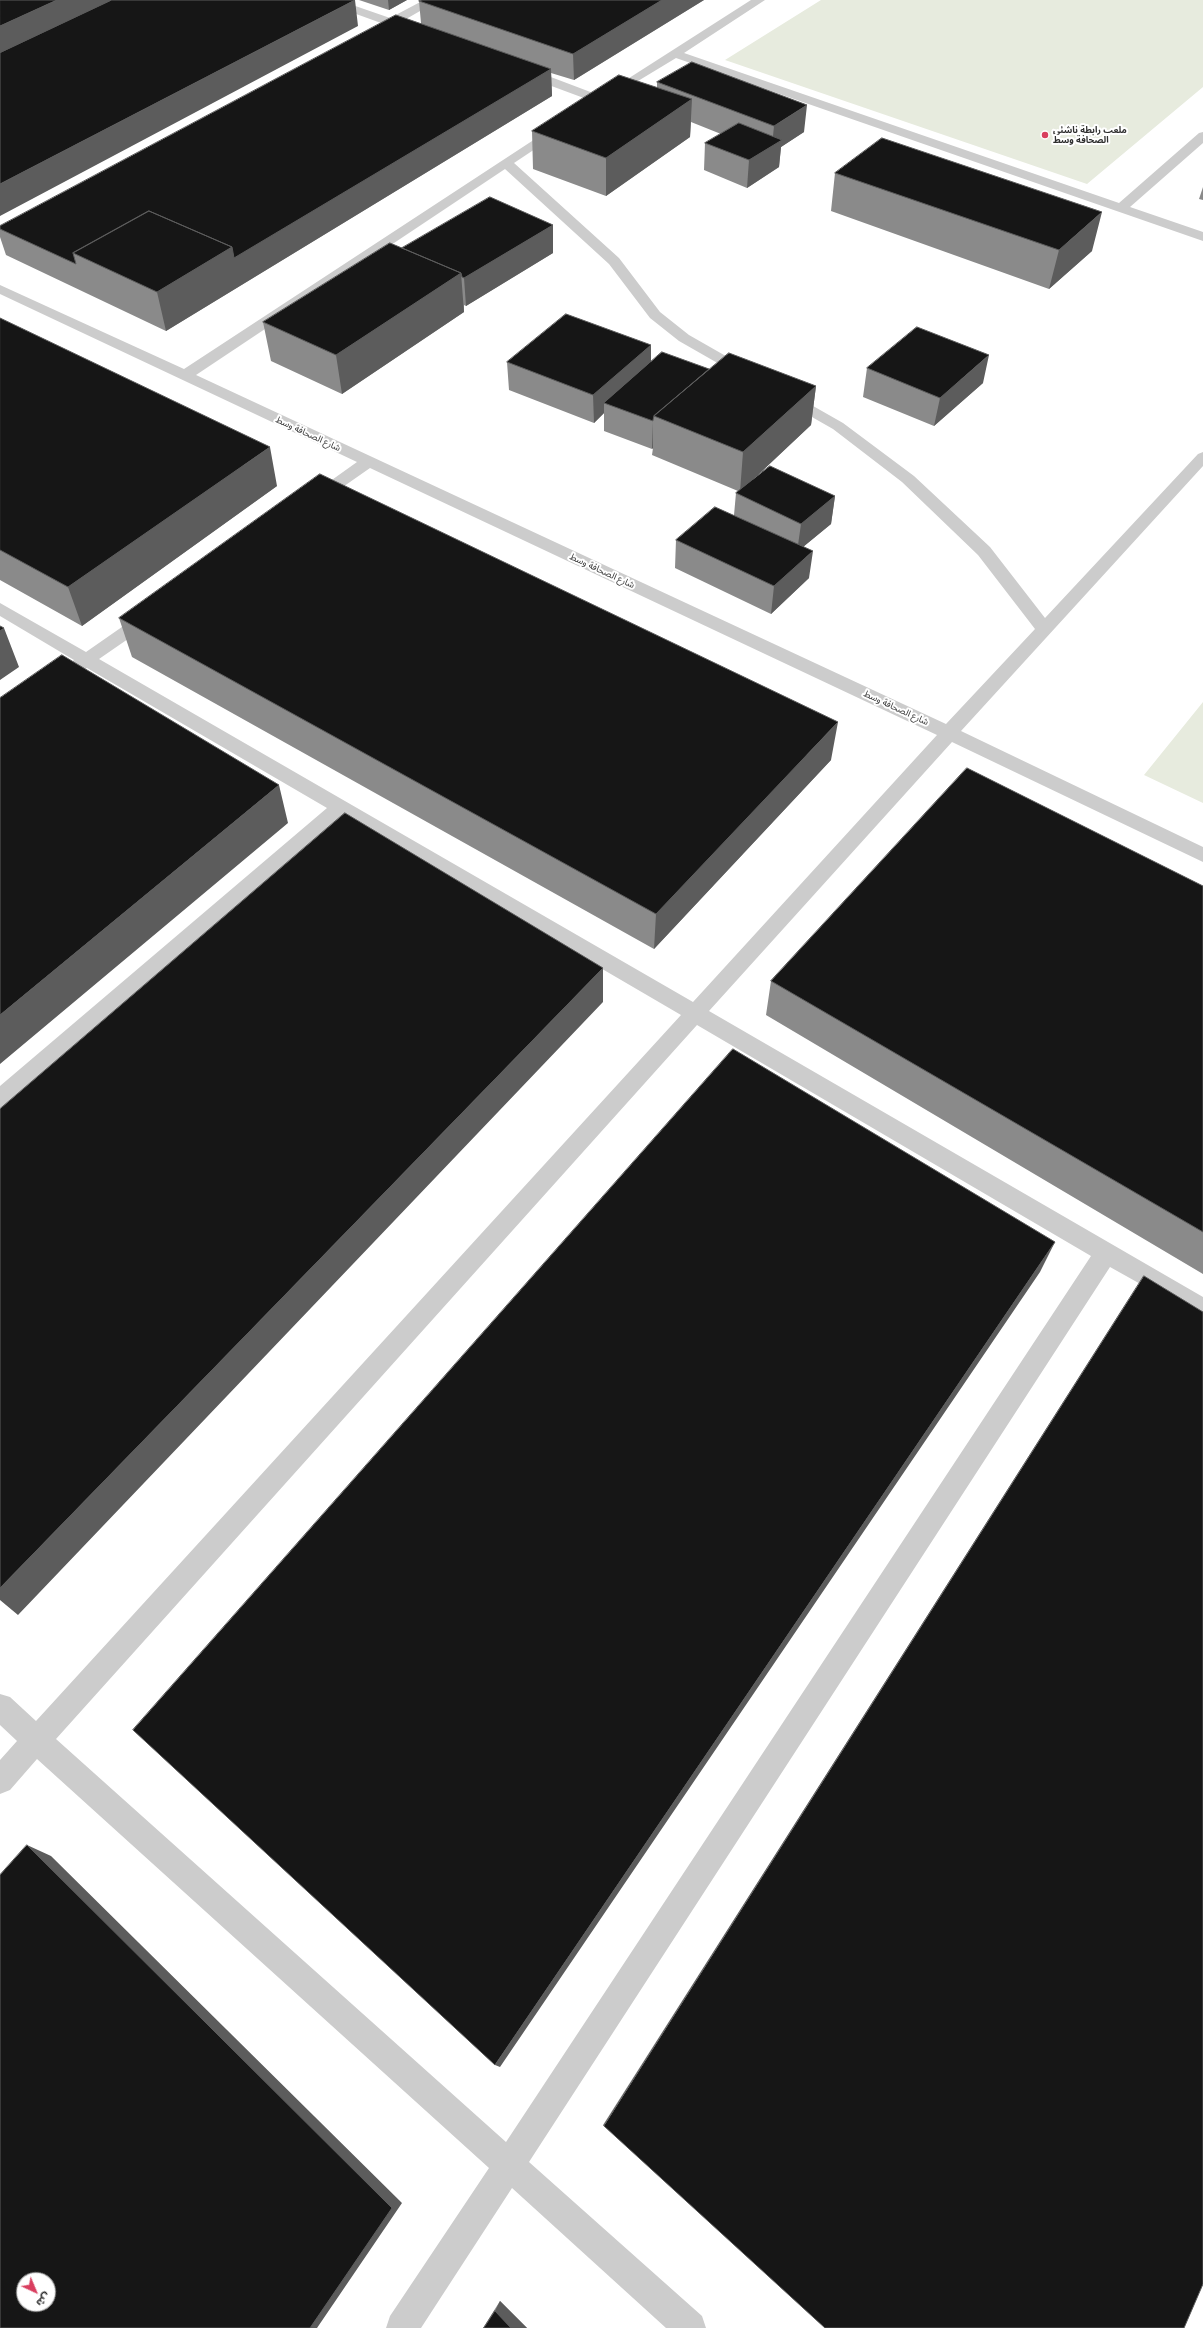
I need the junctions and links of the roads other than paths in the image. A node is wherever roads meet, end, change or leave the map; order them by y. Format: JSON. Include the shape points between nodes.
{"nodes":[{"id":1,"x":327,"y":0,"type":"edge"},
{"id":2,"x":433,"y":0,"type":"edge"},
{"id":3,"x":759,"y":0,"type":"edge"},
{"id":4,"x":391,"y":22,"type":"junction"},
{"id":5,"x":413,"y":31,"type":"edge"},
{"id":6,"x":363,"y":37,"type":"edge"},
{"id":7,"x":674,"y":53,"type":"junction"},
{"id":8,"x":510,"y":67,"type":"edge"},
{"id":9,"x":600,"y":100,"type":"junction"},
{"id":10,"x":588,"y":109,"type":"edge"},
{"id":11,"x":569,"y":121,"type":"edge"},
{"id":12,"x":1203,"y":136,"type":"edge"},
{"id":13,"x":506,"y":163,"type":"junction"},
{"id":14,"x":1121,"y":208,"type":"junction"},
{"id":15,"x":1203,"y":237,"type":"edge"},
{"id":16,"x":0,"y":289,"type":"edge"},
{"id":17,"x":184,"y":376,"type":"junction"},
{"id":18,"x":762,"y":383,"type":"edge"},
{"id":19,"x":776,"y":391,"type":"edge"},
{"id":20,"x":1203,"y":457,"type":"edge"},
{"id":21,"x":368,"y":462,"type":"junction"},
{"id":22,"x":298,"y":512,"type":"edge"},
{"id":23,"x":163,"y":606,"type":"edge"},
{"id":24,"x":0,"y":609,"type":"edge"},
{"id":25,"x":1044,"y":629,"type":"junction"},
{"id":26,"x":86,"y":660,"type":"junction"},
{"id":27,"x":62,"y":677,"type":"edge"},
{"id":28,"x":949,"y":733,"type":"junction"},
{"id":29,"x":340,"y":808,"type":"junction"},
{"id":30,"x":1203,"y":855,"type":"edge"},
{"id":31,"x":695,"y":1014,"type":"junction"},
{"id":32,"x":0,"y":1099,"type":"edge"},
{"id":33,"x":1106,"y":1253,"type":"junction"},
{"id":34,"x":1203,"y":1309,"type":"edge"},
{"id":35,"x":0,"y":1707,"type":"edge"},
{"id":36,"x":36,"y":1740,"type":"junction"},
{"id":37,"x":0,"y":1780,"type":"edge"},
{"id":38,"x":509,"y":2164,"type":"junction"},
{"id":39,"x":402,"y":2328,"type":"edge"},
{"id":40,"x":690,"y":2328,"type":"edge"}],
"edges":[{"from":1,"to":4,"type":"street"},
{"from":2,"to":4,"type":"street"},
{"from":3,"to":7,"type":"street"},
{"from":4,"to":5,"type":"street"},
{"from":4,"to":6,"type":"street"},
{"from":7,"to":9,"type":"street"},
{"from":7,"to":14,"type":"street"},
{"from":8,"to":9,"type":"street"},
{"from":9,"to":10,"type":"street"},
{"from":11,"to":13,"type":"street"},
{"from":12,"to":14,"type":"street"},
{"from":13,"to":17,"type":"street"},
{"from":13,"to":18,"type":"street","via":[[614,261],[655,315],[684,338]]},
{"from":14,"to":15,"type":"street"},
{"from":16,"to":17,"type":"street","name":"شارع الصحافة وسط"},
{"from":17,"to":21,"type":"street","name":"شارع الصحافة وسط"},
{"from":19,"to":25,"type":"street","via":[[838,426],[908,479],[984,551]]},
{"from":20,"to":25,"type":"street"},
{"from":21,"to":22,"type":"street"},
{"from":21,"to":28,"type":"street","name":"شارع الصحافة وسط"},
{"from":23,"to":26,"type":"street"},
{"from":24,"to":26,"type":"street"},
{"from":25,"to":28,"type":"street"},
{"from":26,"to":27,"type":"street"},
{"from":26,"to":29,"type":"street"},
{"from":28,"to":30,"type":"street","name":"شارع الصحافة وسط"},
{"from":28,"to":31,"type":"street"},
{"from":29,"to":31,"type":"street"},
{"from":29,"to":32,"type":"street"},
{"from":31,"to":33,"type":"street"},
{"from":31,"to":36,"type":"street"},
{"from":33,"to":34,"type":"street"},
{"from":33,"to":38,"type":"street"},
{"from":35,"to":36,"type":"street"},
{"from":36,"to":37,"type":"street"},
{"from":36,"to":38,"type":"street"},
{"from":38,"to":39,"type":"street"},
{"from":38,"to":40,"type":"street"}]}
